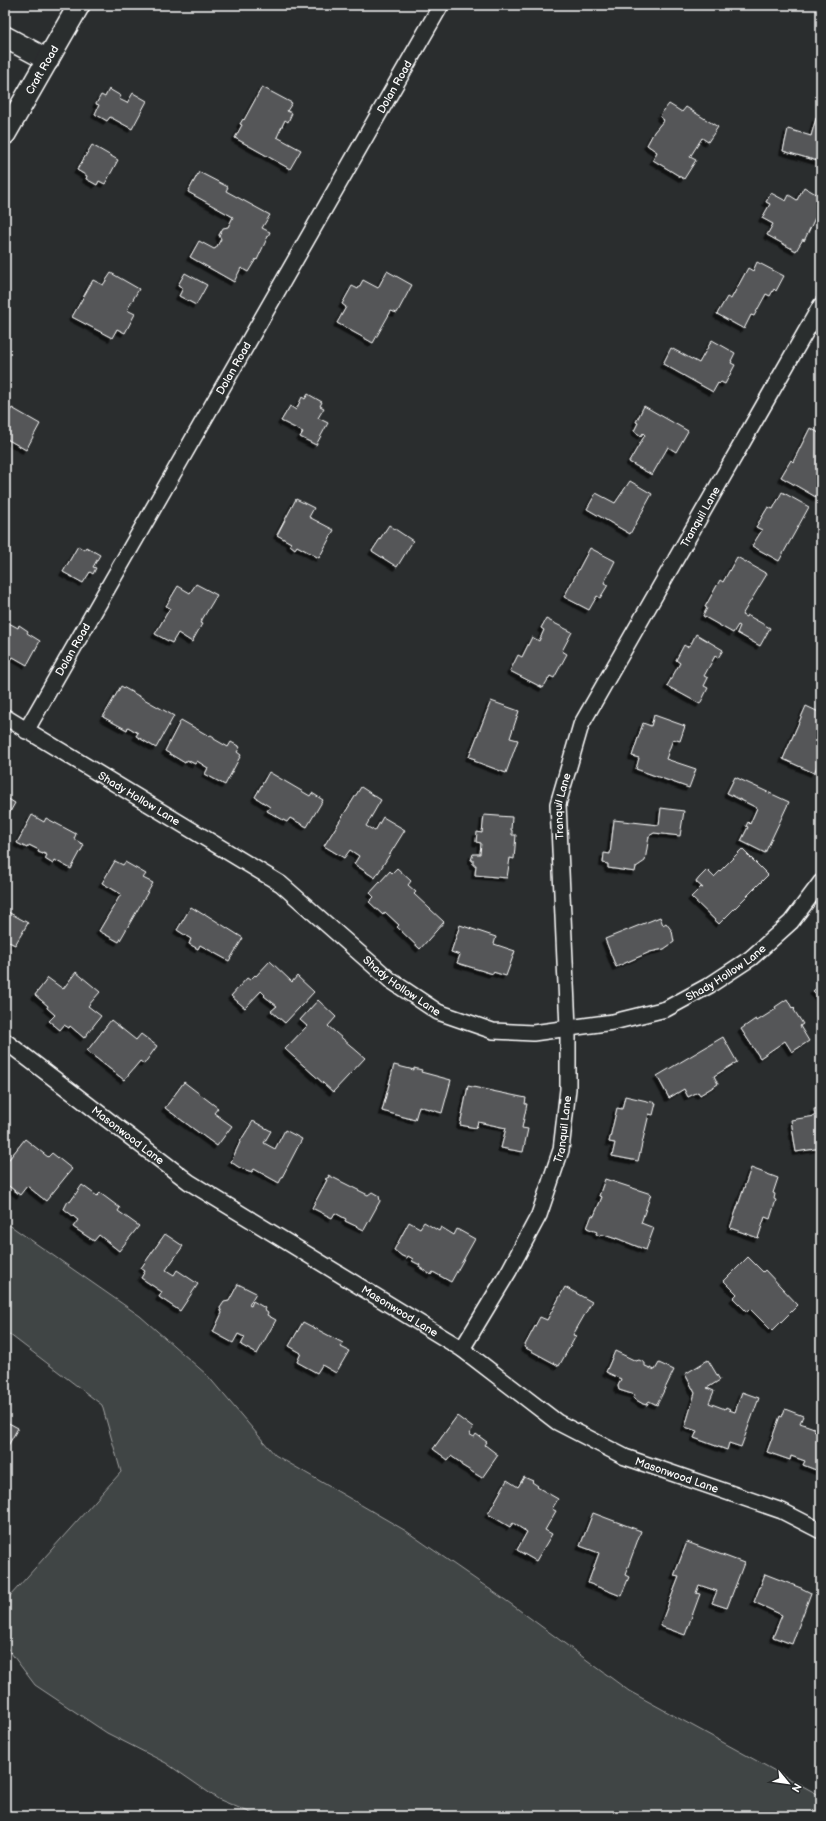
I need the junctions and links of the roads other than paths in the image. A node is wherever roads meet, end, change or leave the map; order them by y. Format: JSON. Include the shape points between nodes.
{"nodes":[{"id":1,"x":78,"y":5,"type":"edge"},
{"id":2,"x":441,"y":5,"type":"edge"},
{"id":3,"x":5,"y":37,"type":"edge"},
{"id":4,"x":48,"y":60,"type":"junction"},
{"id":5,"x":5,"y":134,"type":"edge"},
{"id":6,"x":821,"y":304,"type":"edge"},
{"id":7,"x":5,"y":717,"type":"edge"},
{"id":8,"x":26,"y":731,"type":"junction"},
{"id":9,"x":821,"y":882,"type":"edge"},
{"id":10,"x":568,"y":1028,"type":"junction"},
{"id":11,"x":5,"y":1041,"type":"edge"},
{"id":12,"x":462,"y":1349,"type":"junction"},
{"id":13,"x":821,"y":1531,"type":"edge"}],
"edges":[{"from":1,"to":4,"type":"street","name":"Craft Road"},
{"from":2,"to":8,"type":"street","name":"Dolan Road"},
{"from":3,"to":4,"type":"street"},
{"from":4,"to":5,"type":"street","name":"Craft Road"},
{"from":6,"to":10,"type":"street","name":"Tranquil Lane","via":[[581,725],[558,804]]},
{"from":7,"to":8,"type":"street","name":"Shady Hollow Lane"},
{"from":8,"to":10,"type":"street","name":"Shady Hollow Lane","via":[[281,884],[390,980],[438,1012],[493,1031],[533,1033]]},
{"from":9,"to":10,"type":"street","name":"Shady Hollow Lane","via":[[791,922],[751,958],[710,985],[666,1009],[614,1022]]},
{"from":10,"to":12,"type":"street","name":"Tranquil Lane","via":[[568,1089],[561,1150],[539,1215]]},
{"from":11,"to":12,"type":"street","name":"Masonwood Lane","via":[[189,1182]]},
{"from":12,"to":13,"type":"street","name":"Masonwood Lane","via":[[557,1422],[625,1457],[782,1511]]}]}
